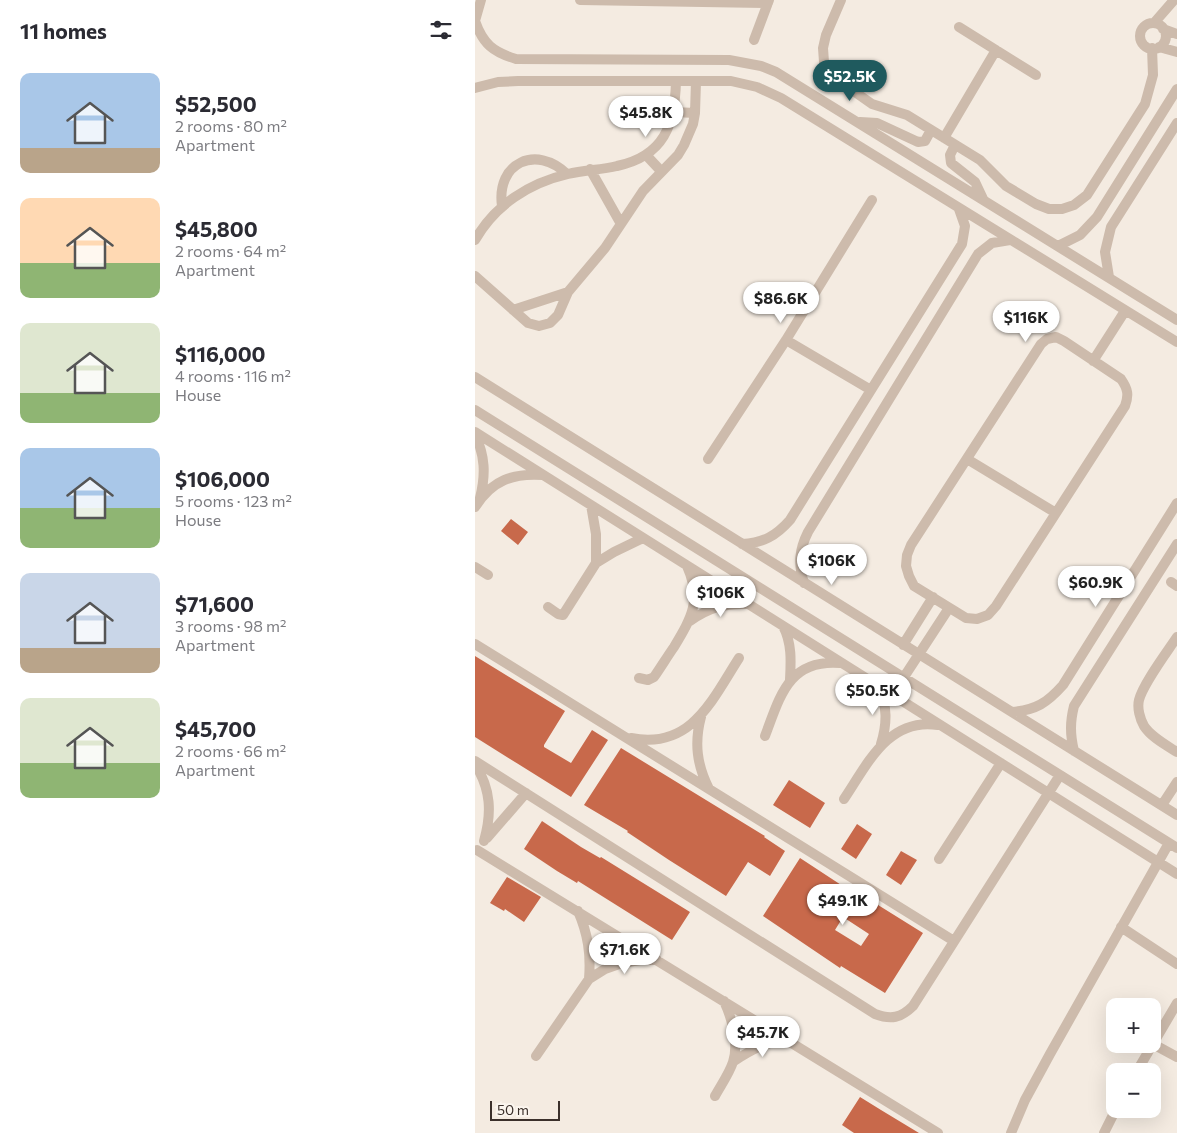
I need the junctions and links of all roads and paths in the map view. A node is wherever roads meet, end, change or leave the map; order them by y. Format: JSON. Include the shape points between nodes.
{"nodes":[{"id":1,"x":481,"y":0,"type":"edge"},
{"id":2,"x":580,"y":0,"type":"edge"},
{"id":3,"x":841,"y":0,"type":"edge"},
{"id":4,"x":1174,"y":0,"type":"edge"},
{"id":5,"x":768,"y":2,"type":"edge"},
{"id":6,"x":475,"y":21,"type":"edge"},
{"id":7,"x":1154,"y":23,"type":"junction"},
{"id":8,"x":959,"y":27,"type":"dead end"},
{"id":9,"x":1163,"y":29,"type":"junction"},
{"id":10,"x":1177,"y":34,"type":"edge"},
{"id":11,"x":754,"y":40,"type":"dead end"},
{"id":12,"x":1155,"y":47,"type":"junction"},
{"id":13,"x":996,"y":50,"type":"junction"},
{"id":14,"x":1177,"y":52,"type":"edge"},
{"id":15,"x":1036,"y":75,"type":"dead end"},
{"id":16,"x":676,"y":81,"type":"junction"},
{"id":17,"x":696,"y":81,"type":"junction"},
{"id":18,"x":475,"y":88,"type":"edge"},
{"id":19,"x":1177,"y":89,"type":"edge"},
{"id":20,"x":674,"y":112,"type":"junction"},
{"id":21,"x":695,"y":113,"type":"junction"},
{"id":22,"x":858,"y":122,"type":"junction"},
{"id":23,"x":1177,"y":123,"type":"edge"},
{"id":24,"x":931,"y":130,"type":"junction"},
{"id":25,"x":944,"y":138,"type":"junction"},
{"id":26,"x":955,"y":145,"type":"junction"},
{"id":27,"x":646,"y":155,"type":"junction"},
{"id":28,"x":590,"y":169,"type":"junction"},
{"id":29,"x":661,"y":171,"type":"junction"},
{"id":30,"x":567,"y":174,"type":"junction"},
{"id":31,"x":983,"y":199,"type":"junction"},
{"id":32,"x":871,"y":200,"type":"dead end"},
{"id":33,"x":501,"y":206,"type":"junction"},
{"id":34,"x":959,"y":209,"type":"junction"},
{"id":35,"x":621,"y":224,"type":"junction"},
{"id":36,"x":475,"y":240,"type":"edge"},
{"id":37,"x":1010,"y":240,"type":"junction"},
{"id":38,"x":1058,"y":246,"type":"junction"},
{"id":39,"x":475,"y":276,"type":"edge"},
{"id":40,"x":1109,"y":277,"type":"junction"},
{"id":41,"x":568,"y":292,"type":"junction"},
{"id":42,"x":513,"y":310,"type":"junction"},
{"id":43,"x":1125,"y":311,"type":"junction"},
{"id":44,"x":1177,"y":320,"type":"edge"},
{"id":45,"x":786,"y":340,"type":"junction"},
{"id":46,"x":1177,"y":342,"type":"edge"},
{"id":47,"x":1093,"y":361,"type":"junction"},
{"id":48,"x":475,"y":378,"type":"edge"},
{"id":49,"x":871,"y":390,"type":"junction"},
{"id":50,"x":475,"y":410,"type":"edge"},
{"id":51,"x":475,"y":433,"type":"edge"},
{"id":52,"x":708,"y":459,"type":"dead end"},
{"id":53,"x":967,"y":459,"type":"junction"},
{"id":54,"x":544,"y":475,"type":"junction"},
{"id":55,"x":477,"y":503,"type":"edge"},
{"id":56,"x":1177,"y":503,"type":"edge"},
{"id":57,"x":591,"y":505,"type":"junction"},
{"id":58,"x":1056,"y":513,"type":"junction"},
{"id":59,"x":643,"y":538,"type":"junction"},
{"id":60,"x":742,"y":544,"type":"junction"},
{"id":61,"x":1177,"y":544,"type":"edge"},
{"id":62,"x":596,"y":564,"type":"junction"},
{"id":63,"x":687,"y":566,"type":"junction"},
{"id":64,"x":475,"y":567,"type":"edge"},
{"id":65,"x":488,"y":575,"type":"dead end"},
{"id":66,"x":804,"y":583,"type":"junction"},
{"id":67,"x":933,"y":598,"type":"junction"},
{"id":68,"x":748,"y":604,"type":"junction"},
{"id":69,"x":548,"y":607,"type":"dead end"},
{"id":70,"x":949,"y":608,"type":"junction"},
{"id":71,"x":690,"y":621,"type":"junction"},
{"id":72,"x":781,"y":624,"type":"junction"},
{"id":73,"x":1177,"y":637,"type":"edge"},
{"id":74,"x":475,"y":644,"type":"edge"},
{"id":75,"x":903,"y":645,"type":"junction"},
{"id":76,"x":919,"y":655,"type":"junction"},
{"id":77,"x":739,"y":658,"type":"dead end"},
{"id":78,"x":842,"y":663,"type":"junction"},
{"id":79,"x":904,"y":677,"type":"junction"},
{"id":80,"x":639,"y":678,"type":"dead end"},
{"id":81,"x":790,"y":680,"type":"junction"},
{"id":82,"x":878,"y":686,"type":"junction"},
{"id":83,"x":1012,"y":712,"type":"junction"},
{"id":84,"x":701,"y":716,"type":"junction"},
{"id":85,"x":941,"y":726,"type":"junction"},
{"id":86,"x":624,"y":736,"type":"junction"},
{"id":87,"x":765,"y":736,"type":"dead end"},
{"id":88,"x":881,"y":744,"type":"junction"},
{"id":89,"x":1074,"y":751,"type":"junction"},
{"id":90,"x":1177,"y":752,"type":"edge"},
{"id":91,"x":475,"y":762,"type":"edge"},
{"id":92,"x":1001,"y":763,"type":"junction"},
{"id":93,"x":1060,"y":775,"type":"junction"},
{"id":94,"x":1177,"y":782,"type":"edge"},
{"id":95,"x":709,"y":789,"type":"junction"},
{"id":96,"x":526,"y":793,"type":"junction"},
{"id":97,"x":1049,"y":793,"type":"junction"},
{"id":98,"x":844,"y":799,"type":"dead end"},
{"id":99,"x":1162,"y":806,"type":"junction"},
{"id":100,"x":1177,"y":815,"type":"edge"},
{"id":101,"x":484,"y":841,"type":"junction"},
{"id":102,"x":1173,"y":846,"type":"edge"},
{"id":103,"x":476,"y":851,"type":"edge"},
{"id":104,"x":939,"y":859,"type":"dead end"},
{"id":105,"x":1158,"y":862,"type":"junction"},
{"id":106,"x":1177,"y":874,"type":"edge"},
{"id":107,"x":578,"y":911,"type":"junction"},
{"id":108,"x":1121,"y":927,"type":"junction"},
{"id":109,"x":954,"y":941,"type":"junction"},
{"id":110,"x":658,"y":960,"type":"junction"},
{"id":111,"x":1177,"y":964,"type":"edge"},
{"id":112,"x":589,"y":979,"type":"junction"},
{"id":113,"x":724,"y":1001,"type":"junction"},
{"id":114,"x":1177,"y":1003,"type":"edge"},
{"id":115,"x":1161,"y":1030,"type":"edge"},
{"id":116,"x":787,"y":1040,"type":"junction"},
{"id":117,"x":1161,"y":1048,"type":"edge"},
{"id":118,"x":536,"y":1056,"type":"dead end"},
{"id":119,"x":1177,"y":1057,"type":"edge"},
{"id":120,"x":734,"y":1061,"type":"junction"},
{"id":121,"x":715,"y":1096,"type":"dead end"},
{"id":122,"x":1112,"y":1118,"type":"edge"},
{"id":123,"x":938,"y":1133,"type":"edge"},
{"id":124,"x":1011,"y":1133,"type":"edge"},
{"id":125,"x":1104,"y":1133,"type":"edge"}],
"edges":[{"from":1,"to":6,"type":"street"},
{"from":2,"to":5,"type":"street"},
{"from":3,"to":24,"type":"street","via":[[823,48],[824,62],[830,74],[872,104],[901,113]]},
{"from":4,"to":7,"type":"street"},
{"from":5,"to":11,"type":"street"},
{"from":6,"to":22,"type":"street","via":[[489,46],[516,59],[729,60],[753,64],[776,72]]},
{"from":7,"to":9,"type":"street"},
{"from":7,"to":12,"type":"street","via":[[1147,24],[1140,32],[1142,43]]},
{"from":8,"to":13,"type":"street"},
{"from":9,"to":10,"type":"street"},
{"from":9,"to":12,"type":"street","via":[[1165,39]]},
{"from":12,"to":14,"type":"street"},
{"from":12,"to":26,"type":"street","via":[[1153,75],[1145,104],[1087,195],[1074,205],[1056,209],[1036,204],[1005,186],[985,163]]},
{"from":13,"to":15,"type":"street"},
{"from":13,"to":25,"type":"street"},
{"from":16,"to":17,"type":"street"},
{"from":16,"to":18,"type":"street","via":[[518,81]]},
{"from":16,"to":20,"type":"street"},
{"from":17,"to":21,"type":"street"},
{"from":17,"to":34,"type":"street","via":[[731,81],[769,92]]},
{"from":19,"to":38,"type":"street","via":[[1097,217],[1080,235]]},
{"from":20,"to":21,"type":"street"},
{"from":20,"to":27,"type":"street","via":[[664,136]]},
{"from":21,"to":29,"type":"street","via":[[684,145]]},
{"from":22,"to":24,"type":"street","via":[[877,124],[918,142],[925,140]]},
{"from":22,"to":31,"type":"street"},
{"from":23,"to":40,"type":"street","via":[[1111,228],[1105,252]]},
{"from":24,"to":25,"type":"street"},
{"from":25,"to":26,"type":"street"},
{"from":26,"to":31,"type":"street","via":[[950,155],[951,163],[975,182]]},
{"from":27,"to":28,"type":"street","via":[[619,166]]},
{"from":27,"to":29,"type":"street"},
{"from":28,"to":30,"type":"street"},
{"from":28,"to":35,"type":"street"},
{"from":29,"to":35,"type":"street"},
{"from":30,"to":33,"type":"street","via":[[521,192]]},
{"from":30,"to":33,"type":"street","via":[[546,160],[533,158],[521,162],[503,180]]},
{"from":31,"to":38,"type":"street"},
{"from":32,"to":45,"type":"street"},
{"from":33,"to":36,"type":"street"},
{"from":34,"to":37,"type":"street"},
{"from":34,"to":49,"type":"street","via":[[965,226],[962,244]]},
{"from":35,"to":41,"type":"street"},
{"from":37,"to":43,"type":"street"},
{"from":37,"to":66,"type":"street","via":[[992,243],[978,254],[808,532],[799,557]]},
{"from":38,"to":40,"type":"street"},
{"from":39,"to":42,"type":"street"},
{"from":40,"to":44,"type":"street"},
{"from":41,"to":42,"type":"street"},
{"from":41,"to":42,"type":"street","via":[[558,315],[550,323],[539,326],[528,323]]},
{"from":43,"to":46,"type":"street"},
{"from":43,"to":47,"type":"street"},
{"from":45,"to":49,"type":"street"},
{"from":45,"to":52,"type":"street"},
{"from":47,"to":53,"type":"street","via":[[1064,341],[1047,339]]},
{"from":47,"to":58,"type":"street","via":[[1121,379],[1129,397]]},
{"from":48,"to":60,"type":"street"},
{"from":49,"to":60,"type":"street","via":[[781,531],[756,543]]},
{"from":50,"to":79,"type":"street"},
{"from":51,"to":54,"type":"street"},
{"from":51,"to":55,"type":"street","via":[[485,464],[484,482]]},
{"from":53,"to":58,"type":"street"},
{"from":53,"to":67,"type":"street","via":[[907,555],[906,566],[914,586]]},
{"from":54,"to":55,"type":"street","via":[[526,474],[509,478],[493,486]]},
{"from":54,"to":57,"type":"street"},
{"from":56,"to":83,"type":"street","via":[[1063,684],[1041,705]]},
{"from":57,"to":59,"type":"street"},
{"from":57,"to":62,"type":"street","via":[[596,534]]},
{"from":58,"to":70,"type":"street","via":[[988,615],[966,618]]},
{"from":59,"to":62,"type":"street"},
{"from":59,"to":63,"type":"street"},
{"from":60,"to":66,"type":"street"},
{"from":61,"to":89,"type":"street","via":[[1074,706],[1070,736]]},
{"from":62,"to":69,"type":"street","via":[[563,614]]},
{"from":63,"to":68,"type":"street"},
{"from":63,"to":71,"type":"street","via":[[695,593]]},
{"from":64,"to":65,"type":"street"},
{"from":66,"to":75,"type":"street"},
{"from":67,"to":70,"type":"street"},
{"from":67,"to":75,"type":"street"},
{"from":68,"to":71,"type":"street","via":[[717,606]]},
{"from":68,"to":72,"type":"street"},
{"from":70,"to":76,"type":"street"},
{"from":71,"to":80,"type":"street","via":[[654,677],[648,680]]},
{"from":72,"to":78,"type":"street"},
{"from":72,"to":81,"type":"street","via":[[791,650]]},
{"from":73,"to":90,"type":"street","via":[[1139,700],[1139,714],[1144,727]]},
{"from":74,"to":86,"type":"street"},
{"from":75,"to":76,"type":"street"},
{"from":76,"to":79,"type":"street"},
{"from":76,"to":83,"type":"street"},
{"from":77,"to":84,"type":"street"},
{"from":78,"to":81,"type":"street","via":[[813,665]]},
{"from":78,"to":82,"type":"street"},
{"from":79,"to":93,"type":"street"},
{"from":81,"to":87,"type":"street"},
{"from":82,"to":85,"type":"street"},
{"from":82,"to":88,"type":"street","via":[[886,712]]},
{"from":83,"to":89,"type":"street"},
{"from":84,"to":86,"type":"street","via":[[689,727],[657,740]]},
{"from":84,"to":95,"type":"street","via":[[696,746],[702,776]]},
{"from":85,"to":88,"type":"street","via":[[911,726]]},
{"from":85,"to":92,"type":"street"},
{"from":86,"to":95,"type":"street"},
{"from":88,"to":98,"type":"street"},
{"from":89,"to":99,"type":"street"},
{"from":91,"to":96,"type":"street"},
{"from":91,"to":101,"type":"street","via":[[485,783],[489,803]]},
{"from":92,"to":97,"type":"street"},
{"from":92,"to":104,"type":"street"},
{"from":93,"to":97,"type":"street"},
{"from":93,"to":102,"type":"street"},
{"from":94,"to":99,"type":"street"},
{"from":95,"to":109,"type":"street"},
{"from":96,"to":101,"type":"street"},
{"from":96,"to":109,"type":"street","via":[[885,1018],[895,1018],[913,1006]]},
{"from":97,"to":105,"type":"street"},
{"from":97,"to":109,"type":"street"},
{"from":99,"to":100,"type":"street"},
{"from":101,"to":103,"type":"street"},
{"from":102,"to":105,"type":"street"},
{"from":103,"to":107,"type":"street"},
{"from":105,"to":106,"type":"street"},
{"from":105,"to":108,"type":"street"},
{"from":107,"to":110,"type":"street"},
{"from":107,"to":112,"type":"street","via":[[589,944]]},
{"from":108,"to":111,"type":"street"},
{"from":108,"to":124,"type":"street","via":[[1025,1100]]},
{"from":110,"to":112,"type":"street","via":[[622,963]]},
{"from":110,"to":113,"type":"street"},
{"from":112,"to":118,"type":"street"},
{"from":113,"to":116,"type":"street"},
{"from":113,"to":120,"type":"street","via":[[735,1038]]},
{"from":114,"to":115,"type":"street"},
{"from":116,"to":120,"type":"street","via":[[754,1048]]},
{"from":116,"to":123,"type":"street"},
{"from":117,"to":119,"type":"street"},
{"from":120,"to":121,"type":"street"},
{"from":122,"to":125,"type":"street"}]}
